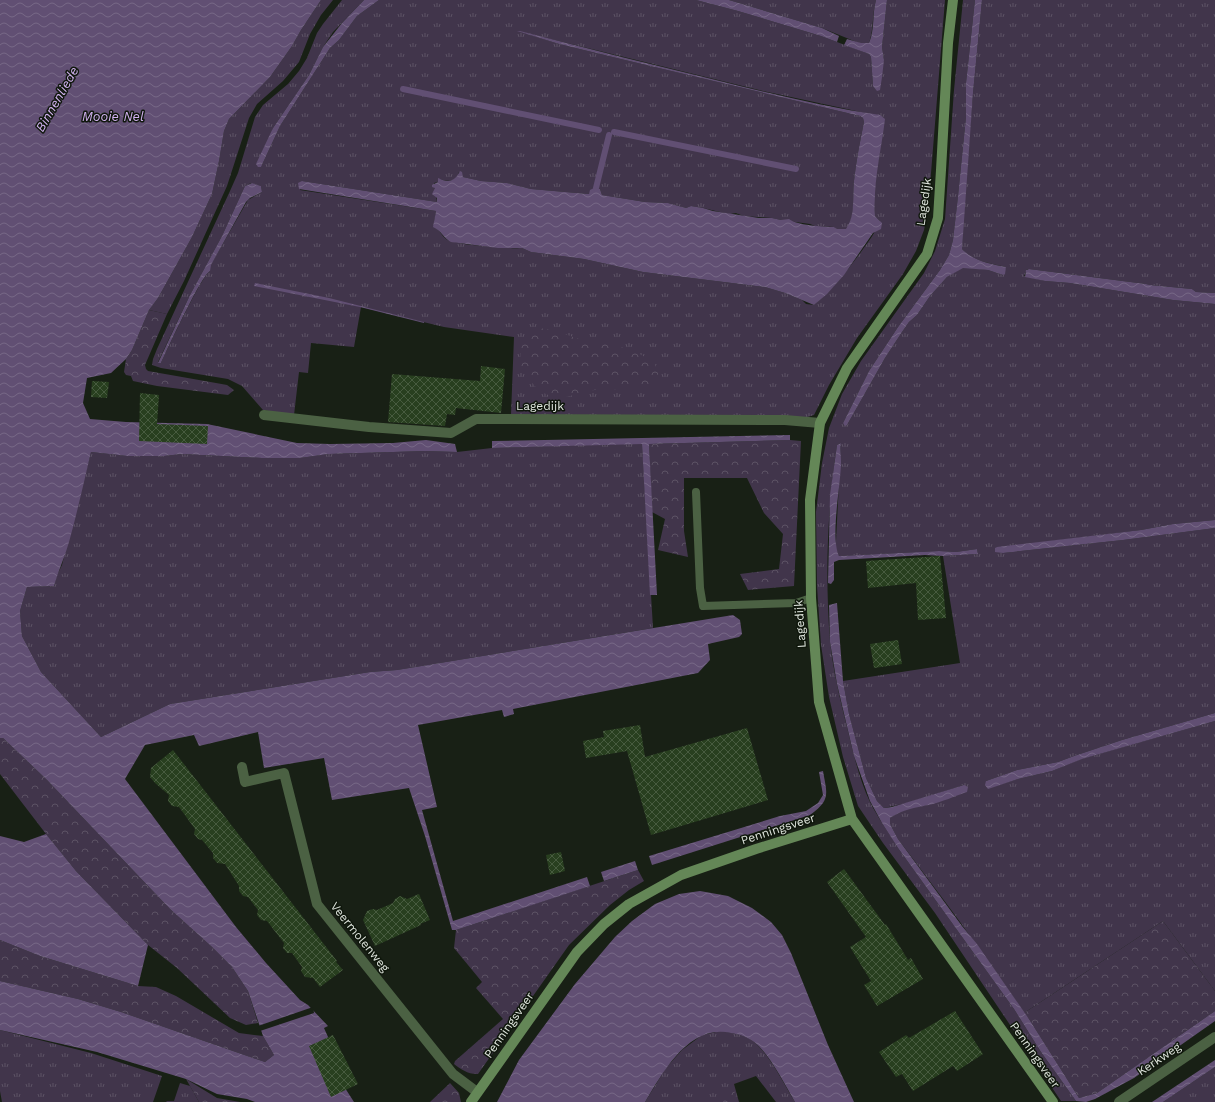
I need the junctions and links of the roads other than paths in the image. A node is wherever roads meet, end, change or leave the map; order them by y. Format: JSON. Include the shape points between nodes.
{"nodes":[{"id":1,"x":954,"y":0,"type":"edge"},
{"id":2,"x":264,"y":415,"type":"dead end"},
{"id":3,"x":820,"y":423,"type":"junction"},
{"id":4,"x":696,"y":492,"type":"dead end"},
{"id":5,"x":811,"y":598,"type":"junction"},
{"id":6,"x":242,"y":767,"type":"dead end"},
{"id":7,"x":852,"y":819,"type":"junction"},
{"id":8,"x":1215,"y":1037,"type":"edge"},
{"id":9,"x":477,"y":1092,"type":"junction"},
{"id":10,"x":471,"y":1102,"type":"edge"},
{"id":11,"x":1053,"y":1102,"type":"edge"},
{"id":12,"x":1118,"y":1102,"type":"edge"}],
"edges":[{"from":1,"to":3,"type":"street","name":"Lagedijk","via":[[948,43],[938,218],[927,254],[847,368]]},
{"from":2,"to":3,"type":"street","name":"Lagedijk","via":[[451,433],[476,420],[785,420]]},
{"from":3,"to":5,"type":"street","name":"Lagedijk","via":[[810,500]]},
{"from":4,"to":5,"type":"lane","via":[[703,606],[796,603]]},
{"from":5,"to":7,"type":"street","name":"Lagedijk","via":[[819,702]]},
{"from":6,"to":9,"type":"street","name":"Veermolenweg","via":[[245,782],[284,773],[317,904],[453,1074]]},
{"from":7,"to":9,"type":"street","name":"Penningsveer","via":[[681,875],[628,904],[577,952]]},
{"from":7,"to":11,"type":"street","name":"Penningsveer"},
{"from":8,"to":12,"type":"street","name":"Kerkweg"},
{"from":9,"to":10,"type":"street","name":"Penningsveer"}]}
